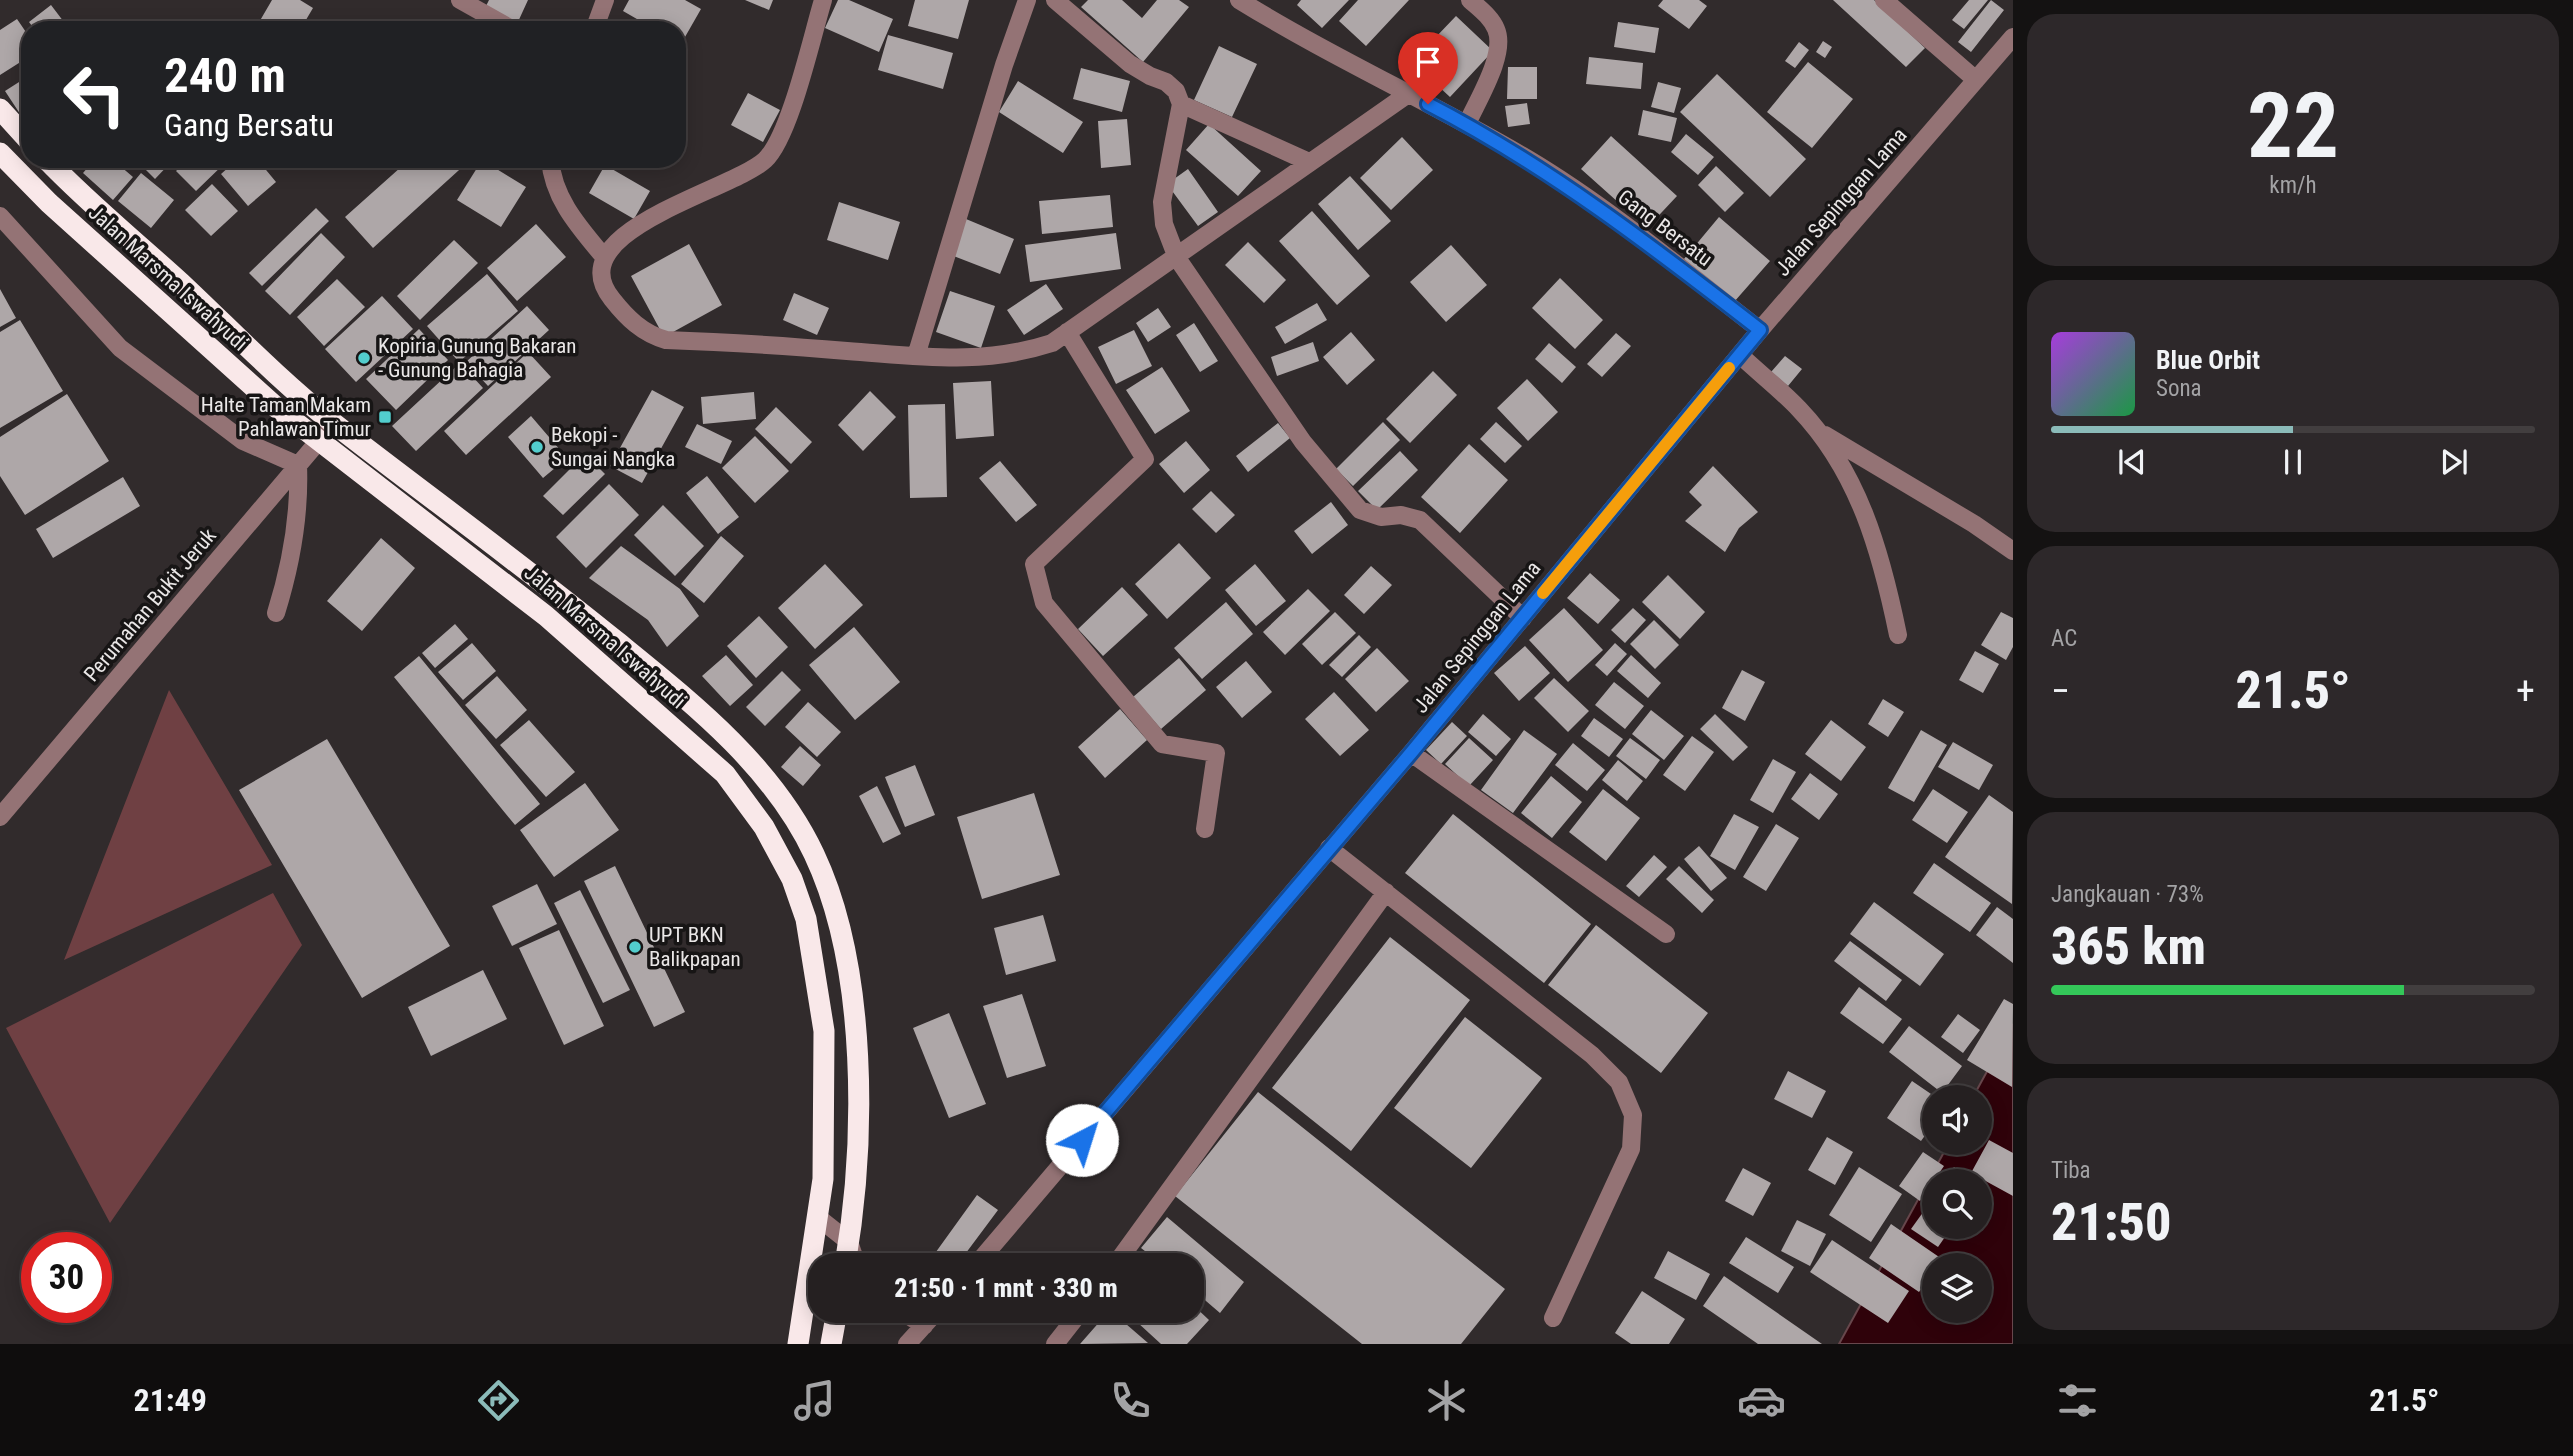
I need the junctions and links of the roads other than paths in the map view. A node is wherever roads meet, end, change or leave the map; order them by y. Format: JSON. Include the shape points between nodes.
{"nodes":[{"id":1,"x":460,"y":0,"type":"edge"},
{"id":2,"x":605,"y":0,"type":"edge"},
{"id":3,"x":823,"y":0,"type":"edge"},
{"id":4,"x":1027,"y":0,"type":"edge"},
{"id":5,"x":1055,"y":0,"type":"edge"},
{"id":6,"x":1239,"y":0,"type":"edge"},
{"id":7,"x":1470,"y":0,"type":"edge"},
{"id":8,"x":1884,"y":0,"type":"edge"},
{"id":9,"x":497,"y":21,"type":"edge"},
{"id":10,"x":597,"y":21,"type":"edge"},
{"id":11,"x":2013,"y":37,"type":"edge"},
{"id":12,"x":1976,"y":80,"type":"junction"},
{"id":13,"x":1408,"y":94,"type":"junction"},
{"id":14,"x":1181,"y":104,"type":"junction"},
{"id":15,"x":0,"y":109,"type":"edge"},
{"id":16,"x":1467,"y":124,"type":"junction"},
{"id":17,"x":21,"y":132,"type":"edge"},
{"id":18,"x":0,"y":153,"type":"edge"},
{"id":19,"x":1309,"y":162,"type":"junction"},
{"id":20,"x":56,"y":168,"type":"edge"},
{"id":21,"x":551,"y":168,"type":"edge"},
{"id":22,"x":0,"y":216,"type":"edge"},
{"id":23,"x":604,"y":257,"type":"junction"},
{"id":24,"x":1177,"y":258,"type":"junction"},
{"id":25,"x":1760,"y":330,"type":"junction"},
{"id":26,"x":1067,"y":332,"type":"junction"},
{"id":27,"x":1740,"y":355,"type":"junction"},
{"id":28,"x":916,"y":356,"type":"junction"},
{"id":29,"x":334,"y":423,"type":"junction"},
{"id":30,"x":1819,"y":432,"type":"junction"},
{"id":31,"x":318,"y":442,"type":"junction"},
{"id":32,"x":298,"y":466,"type":"junction"},
{"id":33,"x":2013,"y":551,"type":"edge"},
{"id":34,"x":276,"y":613,"type":"dead end"},
{"id":35,"x":1523,"y":618,"type":"junction"},
{"id":36,"x":1898,"y":635,"type":"dead end"},
{"id":37,"x":1411,"y":753,"type":"junction"},
{"id":38,"x":0,"y":817,"type":"edge"},
{"id":39,"x":1205,"y":828,"type":"dead end"},
{"id":40,"x":1329,"y":848,"type":"junction"},
{"id":41,"x":1386,"y":892,"type":"junction"},
{"id":42,"x":1666,"y":934,"type":"dead end"},
{"id":43,"x":820,"y":1219,"type":"junction"},
{"id":44,"x":849,"y":1242,"type":"junction"},
{"id":45,"x":847,"y":1253,"type":"edge"},
{"id":46,"x":853,"y":1253,"type":"edge"},
{"id":47,"x":986,"y":1253,"type":"edge"},
{"id":48,"x":1124,"y":1253,"type":"edge"},
{"id":49,"x":1553,"y":1318,"type":"dead end"},
{"id":50,"x":834,"y":1323,"type":"edge"},
{"id":51,"x":920,"y":1323,"type":"edge"},
{"id":52,"x":927,"y":1323,"type":"edge"},
{"id":53,"x":1072,"y":1323,"type":"edge"},
{"id":54,"x":925,"y":1326,"type":"junction"},
{"id":55,"x":798,"y":1344,"type":"edge"},
{"id":56,"x":831,"y":1344,"type":"edge"},
{"id":57,"x":907,"y":1344,"type":"edge"},
{"id":58,"x":1055,"y":1344,"type":"edge"}],
"edges":[{"from":1,"to":9,"type":"street"},
{"from":2,"to":10,"type":"street"},
{"from":3,"to":23,"type":"street","via":[[783,130],[767,159],[743,176],[622,235]]},
{"from":4,"to":28,"type":"street"},
{"from":5,"to":14,"type":"street","via":[[1130,64],[1166,82]]},
{"from":6,"to":13,"type":"street","name":"Gang Bersatu"},
{"from":7,"to":16,"type":"street","via":[[1489,17],[1499,39],[1499,53]]},
{"from":8,"to":12,"type":"street"},
{"from":11,"to":12,"type":"street","name":"Jalan Sepinggan Lama"},
{"from":12,"to":25,"type":"street","name":"Jalan Sepinggan Lama"},
{"from":13,"to":16,"type":"street","name":"Gang Bersatu"},
{"from":13,"to":19,"type":"street"},
{"from":14,"to":19,"type":"street"},
{"from":14,"to":24,"type":"street","via":[[1161,202]]},
{"from":15,"to":17,"type":"highway"},
{"from":16,"to":25,"type":"street","name":"Gang Bersatu","via":[[1606,212]]},
{"from":18,"to":31,"type":"highway","name":"Jalan Marsma Iswahyudi","via":[[49,203]]},
{"from":19,"to":24,"type":"street"},
{"from":20,"to":29,"type":"highway","name":"Jalan Marsma Iswahyudi"},
{"from":21,"to":23,"type":"street","via":[[572,218]]},
{"from":22,"to":32,"type":"street","via":[[120,348],[243,441]]},
{"from":23,"to":28,"type":"street","via":[[600,274],[607,292],[623,313],[653,336]]},
{"from":24,"to":26,"type":"street"},
{"from":24,"to":35,"type":"street","via":[[1303,442],[1360,510],[1420,520]]},
{"from":25,"to":27,"type":"street","name":"Jalan Sepinggan Lama"},
{"from":26,"to":28,"type":"street","via":[[1016,355]]},
{"from":26,"to":39,"type":"street","via":[[1145,459],[1034,564],[1044,603],[1162,744],[1216,753]]},
{"from":27,"to":30,"type":"street"},
{"from":27,"to":35,"type":"street","name":"Jalan Sepinggan Lama"},
{"from":29,"to":31,"type":"street","name":"Perumahan Bukit Jeruk"},
{"from":29,"to":44,"type":"highway","name":"Jalan Marsma Iswahyudi","via":[[530,571],[641,662],[736,745],[794,816],[831,902],[855,1014],[855,1188]]},
{"from":30,"to":33,"type":"street"},
{"from":30,"to":36,"type":"street","via":[[1860,499],[1882,559]]},
{"from":31,"to":32,"type":"street","name":"Perumahan Bukit Jeruk"},
{"from":31,"to":43,"type":"highway","name":"Jalan Marsma Iswahyudi","via":[[546,616],[725,774],[764,827],[792,879],[815,967],[824,1031]]},
{"from":32,"to":34,"type":"street","via":[[300,497],[288,575]]},
{"from":32,"to":38,"type":"street","name":"Perumahan Bukit Jeruk"},
{"from":35,"to":37,"type":"street","name":"Jalan Sepinggan Lama"},
{"from":37,"to":40,"type":"street","name":"Jalan Sepinggan Lama"},
{"from":37,"to":42,"type":"street"},
{"from":40,"to":41,"type":"street"},
{"from":40,"to":47,"type":"street","name":"Jalan Sepinggan Lama"},
{"from":41,"to":48,"type":"street"},
{"from":41,"to":49,"type":"street","via":[[1592,1055],[1619,1082],[1633,1115],[1632,1149]]},
{"from":43,"to":44,"type":"street"},
{"from":43,"to":55,"type":"highway","name":"Jalan Marsma Iswahyudi"},
{"from":44,"to":45,"type":"highway","name":"Jalan Marsma Iswahyudi"},
{"from":44,"to":46,"type":"street"},
{"from":50,"to":56,"type":"highway"},
{"from":51,"to":54,"type":"street"},
{"from":52,"to":54,"type":"street"},
{"from":53,"to":58,"type":"street"},
{"from":54,"to":57,"type":"street"}]}
